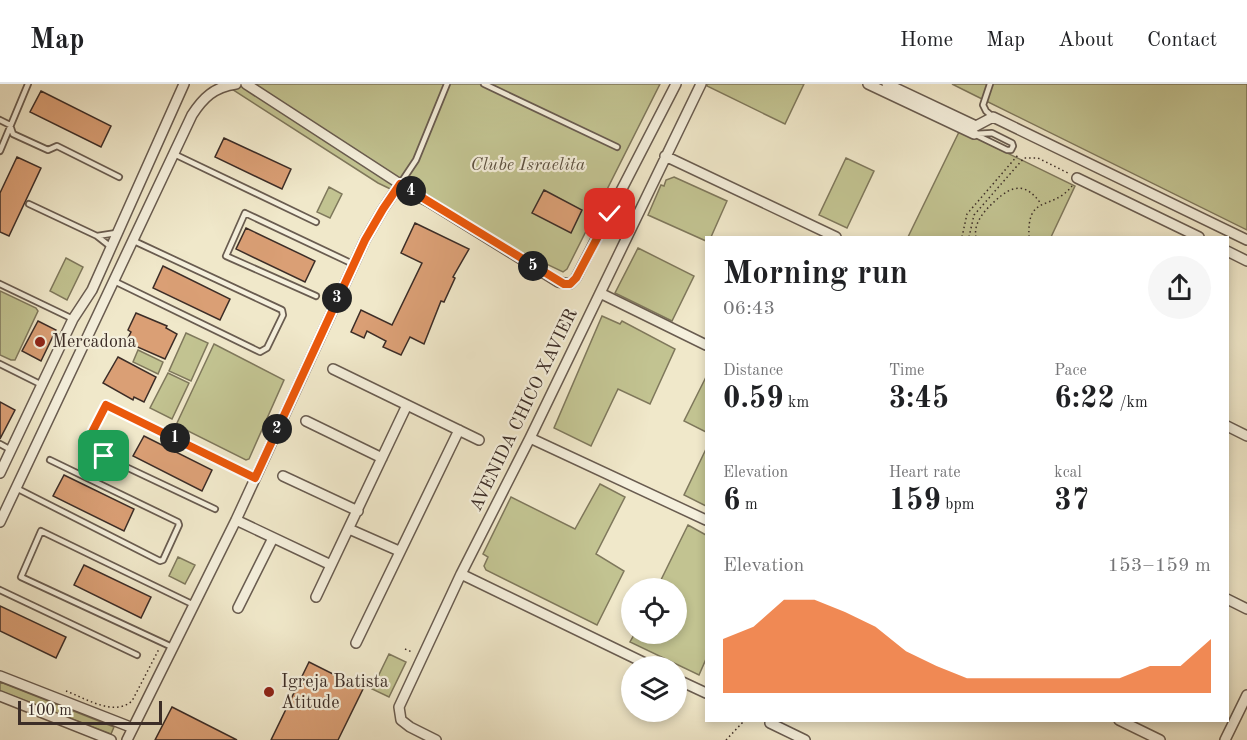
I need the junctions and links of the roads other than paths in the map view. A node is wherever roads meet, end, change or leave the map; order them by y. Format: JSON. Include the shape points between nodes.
{"nodes":[{"id":1,"x":28,"y":84,"type":"edge"},
{"id":2,"x":184,"y":84,"type":"edge"},
{"id":3,"x":236,"y":84,"type":"edge"},
{"id":4,"x":246,"y":84,"type":"edge"},
{"id":5,"x":447,"y":84,"type":"edge"},
{"id":6,"x":484,"y":84,"type":"edge"},
{"id":7,"x":676,"y":84,"type":"edge"},
{"id":8,"x":701,"y":84,"type":"edge"},
{"id":9,"x":868,"y":84,"type":"edge"},
{"id":10,"x":887,"y":84,"type":"edge"},
{"id":11,"x":990,"y":84,"type":"edge"},
{"id":12,"x":993,"y":117,"type":"junction"},
{"id":13,"x":0,"y":120,"type":"edge"},
{"id":14,"x":10,"y":125,"type":"junction"},
{"id":15,"x":974,"y":134,"type":"junction"},
{"id":16,"x":617,"y":147,"type":"dead end"},
{"id":17,"x":0,"y":151,"type":"edge"},
{"id":18,"x":174,"y":154,"type":"junction"},
{"id":19,"x":665,"y":156,"type":"junction"},
{"id":20,"x":119,"y":177,"type":"dead end"},
{"id":21,"x":1077,"y":178,"type":"road end"},
{"id":22,"x":400,"y":184,"type":"junction"},
{"id":23,"x":29,"y":204,"type":"dead end"},
{"id":24,"x":316,"y":222,"type":"dead end"},
{"id":25,"x":117,"y":233,"type":"junction"},
{"id":26,"x":97,"y":236,"type":"junction"},
{"id":27,"x":835,"y":236,"type":"edge"},
{"id":28,"x":1197,"y":236,"type":"edge"},
{"id":29,"x":1247,"y":240,"type":"edge"},
{"id":30,"x":133,"y":241,"type":"junction"},
{"id":31,"x":111,"y":247,"type":"junction"},
{"id":32,"x":1229,"y":252,"type":"edge"},
{"id":33,"x":1247,"y":261,"type":"edge"},
{"id":34,"x":353,"y":264,"type":"junction"},
{"id":35,"x":114,"y":281,"type":"junction"},
{"id":36,"x":0,"y":284,"type":"edge"},
{"id":37,"x":600,"y":293,"type":"junction"},
{"id":38,"x":316,"y":296,"type":"dead end"},
{"id":39,"x":73,"y":319,"type":"junction"},
{"id":40,"x":705,"y":345,"type":"edge"},
{"id":41,"x":0,"y":364,"type":"edge"},
{"id":42,"x":333,"y":369,"type":"dead end"},
{"id":43,"x":42,"y":385,"type":"junction"},
{"id":44,"x":408,"y":405,"type":"junction"},
{"id":45,"x":306,"y":421,"type":"dead end"},
{"id":46,"x":1229,"y":427,"type":"edge"},
{"id":47,"x":459,"y":430,"type":"junction"},
{"id":48,"x":1247,"y":436,"type":"edge"},
{"id":49,"x":530,"y":438,"type":"junction"},
{"id":50,"x":480,"y":440,"type":"dead end"},
{"id":51,"x":0,"y":446,"type":"edge"},
{"id":52,"x":10,"y":451,"type":"junction"},
{"id":53,"x":382,"y":458,"type":"junction"},
{"id":54,"x":50,"y":460,"type":"dead end"},
{"id":55,"x":0,"y":473,"type":"edge"},
{"id":56,"x":283,"y":476,"type":"dead end"},
{"id":57,"x":255,"y":478,"type":"junction"},
{"id":58,"x":16,"y":488,"type":"junction"},
{"id":59,"x":214,"y":509,"type":"dead end"},
{"id":60,"x":358,"y":511,"type":"junction"},
{"id":61,"x":236,"y":520,"type":"junction"},
{"id":62,"x":705,"y":520,"type":"edge"},
{"id":63,"x":0,"y":522,"type":"edge"},
{"id":64,"x":350,"y":529,"type":"junction"},
{"id":65,"x":273,"y":538,"type":"junction"},
{"id":66,"x":399,"y":551,"type":"junction"},
{"id":67,"x":331,"y":565,"type":"junction"},
{"id":68,"x":461,"y":574,"type":"junction"},
{"id":69,"x":0,"y":590,"type":"edge"},
{"id":70,"x":316,"y":597,"type":"dead end"},
{"id":71,"x":1229,"y":600,"type":"edge"},
{"id":72,"x":194,"y":605,"type":"junction"},
{"id":73,"x":238,"y":608,"type":"dead end"},
{"id":74,"x":1247,"y":609,"type":"edge"},
{"id":75,"x":356,"y":643,"type":"dead end"},
{"id":76,"x":172,"y":647,"type":"junction"},
{"id":77,"x":136,"y":655,"type":"dead end"},
{"id":78,"x":630,"y":656,"type":"edge"},
{"id":79,"x":0,"y":676,"type":"edge"},
{"id":80,"x":687,"y":684,"type":"edge"},
{"id":81,"x":705,"y":693,"type":"edge"},
{"id":82,"x":1247,"y":695,"type":"edge"},
{"id":83,"x":0,"y":696,"type":"edge"},
{"id":84,"x":1123,"y":722,"type":"edge"},
{"id":85,"x":770,"y":723,"type":"dead end"},
{"id":86,"x":133,"y":728,"type":"junction"},
{"id":87,"x":111,"y":740,"type":"edge"},
{"id":88,"x":127,"y":740,"type":"edge"},
{"id":89,"x":436,"y":740,"type":"edge"},
{"id":90,"x":805,"y":740,"type":"edge"},
{"id":91,"x":1160,"y":740,"type":"edge"},
{"id":92,"x":1225,"y":740,"type":"edge"}],
"edges":[{"from":1,"to":14,"type":"lane"},
{"from":2,"to":25,"type":"street"},
{"from":3,"to":18,"type":"street","via":[[212,92],[201,101]]},
{"from":4,"to":22,"type":"street"},
{"from":5,"to":22,"type":"lane","via":[[416,160]]},
{"from":6,"to":16,"type":"lane"},
{"from":7,"to":22,"type":"street","name":"AVENIDA CHICO XAVIER","via":[[570,284],[558,282]]},
{"from":8,"to":19,"type":"street","name":"AVENIDA CHICO XAVIER"},
{"from":9,"to":15,"type":"street"},
{"from":10,"to":12,"type":"street","via":[[976,126]]},
{"from":11,"to":12,"type":"lane","via":[[983,105]]},
{"from":12,"to":29,"type":"street"},
{"from":13,"to":14,"type":"lane"},
{"from":14,"to":17,"type":"lane"},
{"from":14,"to":20,"type":"lane","via":[[14,134],[48,150],[57,146]]},
{"from":15,"to":15,"type":"lane","via":[[1007,150],[1012,148],[1012,143],[992,133]]},
{"from":18,"to":24,"type":"lane"},
{"from":18,"to":30,"type":"street"},
{"from":19,"to":27,"type":"street"},
{"from":19,"to":37,"type":"street","name":"AVENIDA CHICO XAVIER"},
{"from":21,"to":28,"type":"street"},
{"from":22,"to":34,"type":"street"},
{"from":23,"to":26,"type":"lane"},
{"from":25,"to":26,"type":"lane"},
{"from":25,"to":31,"type":"street"},
{"from":26,"to":31,"type":"lane"},
{"from":30,"to":35,"type":"street"},
{"from":30,"to":35,"type":"lane","via":[[282,310],[283,315],[267,348],[260,352]]},
{"from":31,"to":39,"type":"street","via":[[92,290]]},
{"from":32,"to":33,"type":"street"},
{"from":34,"to":38,"type":"lane","via":[[245,213],[226,256]]},
{"from":34,"to":57,"type":"street"},
{"from":35,"to":58,"type":"street"},
{"from":36,"to":39,"type":"lane"},
{"from":37,"to":40,"type":"street"},
{"from":37,"to":49,"type":"street","name":"AVENIDA CHICO XAVIER"},
{"from":39,"to":43,"type":"street"},
{"from":41,"to":43,"type":"lane"},
{"from":42,"to":44,"type":"street"},
{"from":43,"to":52,"type":"street"},
{"from":44,"to":47,"type":"street"},
{"from":44,"to":53,"type":"street"},
{"from":45,"to":53,"type":"street"},
{"from":46,"to":48,"type":"street"},
{"from":47,"to":50,"type":"street"},
{"from":47,"to":66,"type":"street"},
{"from":49,"to":62,"type":"street"},
{"from":49,"to":68,"type":"street","name":"AVENIDA CHICO XAVIER"},
{"from":51,"to":52,"type":"lane"},
{"from":52,"to":55,"type":"street"},
{"from":53,"to":60,"type":"street"},
{"from":54,"to":58,"type":"lane","via":[[178,522],[163,560]]},
{"from":56,"to":60,"type":"street"},
{"from":57,"to":59,"type":"lane","via":[[106,405],[86,444],[88,449]]},
{"from":57,"to":61,"type":"street"},
{"from":58,"to":63,"type":"street"},
{"from":60,"to":64,"type":"street"},
{"from":61,"to":65,"type":"street"},
{"from":61,"to":72,"type":"street"},
{"from":64,"to":66,"type":"street"},
{"from":64,"to":67,"type":"street"},
{"from":65,"to":67,"type":"street"},
{"from":65,"to":73,"type":"street"},
{"from":66,"to":75,"type":"street"},
{"from":67,"to":70,"type":"street"},
{"from":68,"to":78,"type":"street"},
{"from":68,"to":89,"type":"street","name":"AVENIDA CHICO XAVIER","via":[[399,707],[401,720]]},
{"from":69,"to":77,"type":"lane"},
{"from":71,"to":74,"type":"street"},
{"from":72,"to":76,"type":"street"},
{"from":72,"to":76,"type":"lane","via":[[41,531],[21,577]]},
{"from":76,"to":86,"type":"street"},
{"from":79,"to":86,"type":"street"},
{"from":80,"to":81,"type":"street"},
{"from":82,"to":92,"type":"street"},
{"from":83,"to":87,"type":"street"},
{"from":84,"to":91,"type":"street"},
{"from":85,"to":90,"type":"street"},
{"from":86,"to":88,"type":"street"}]}
